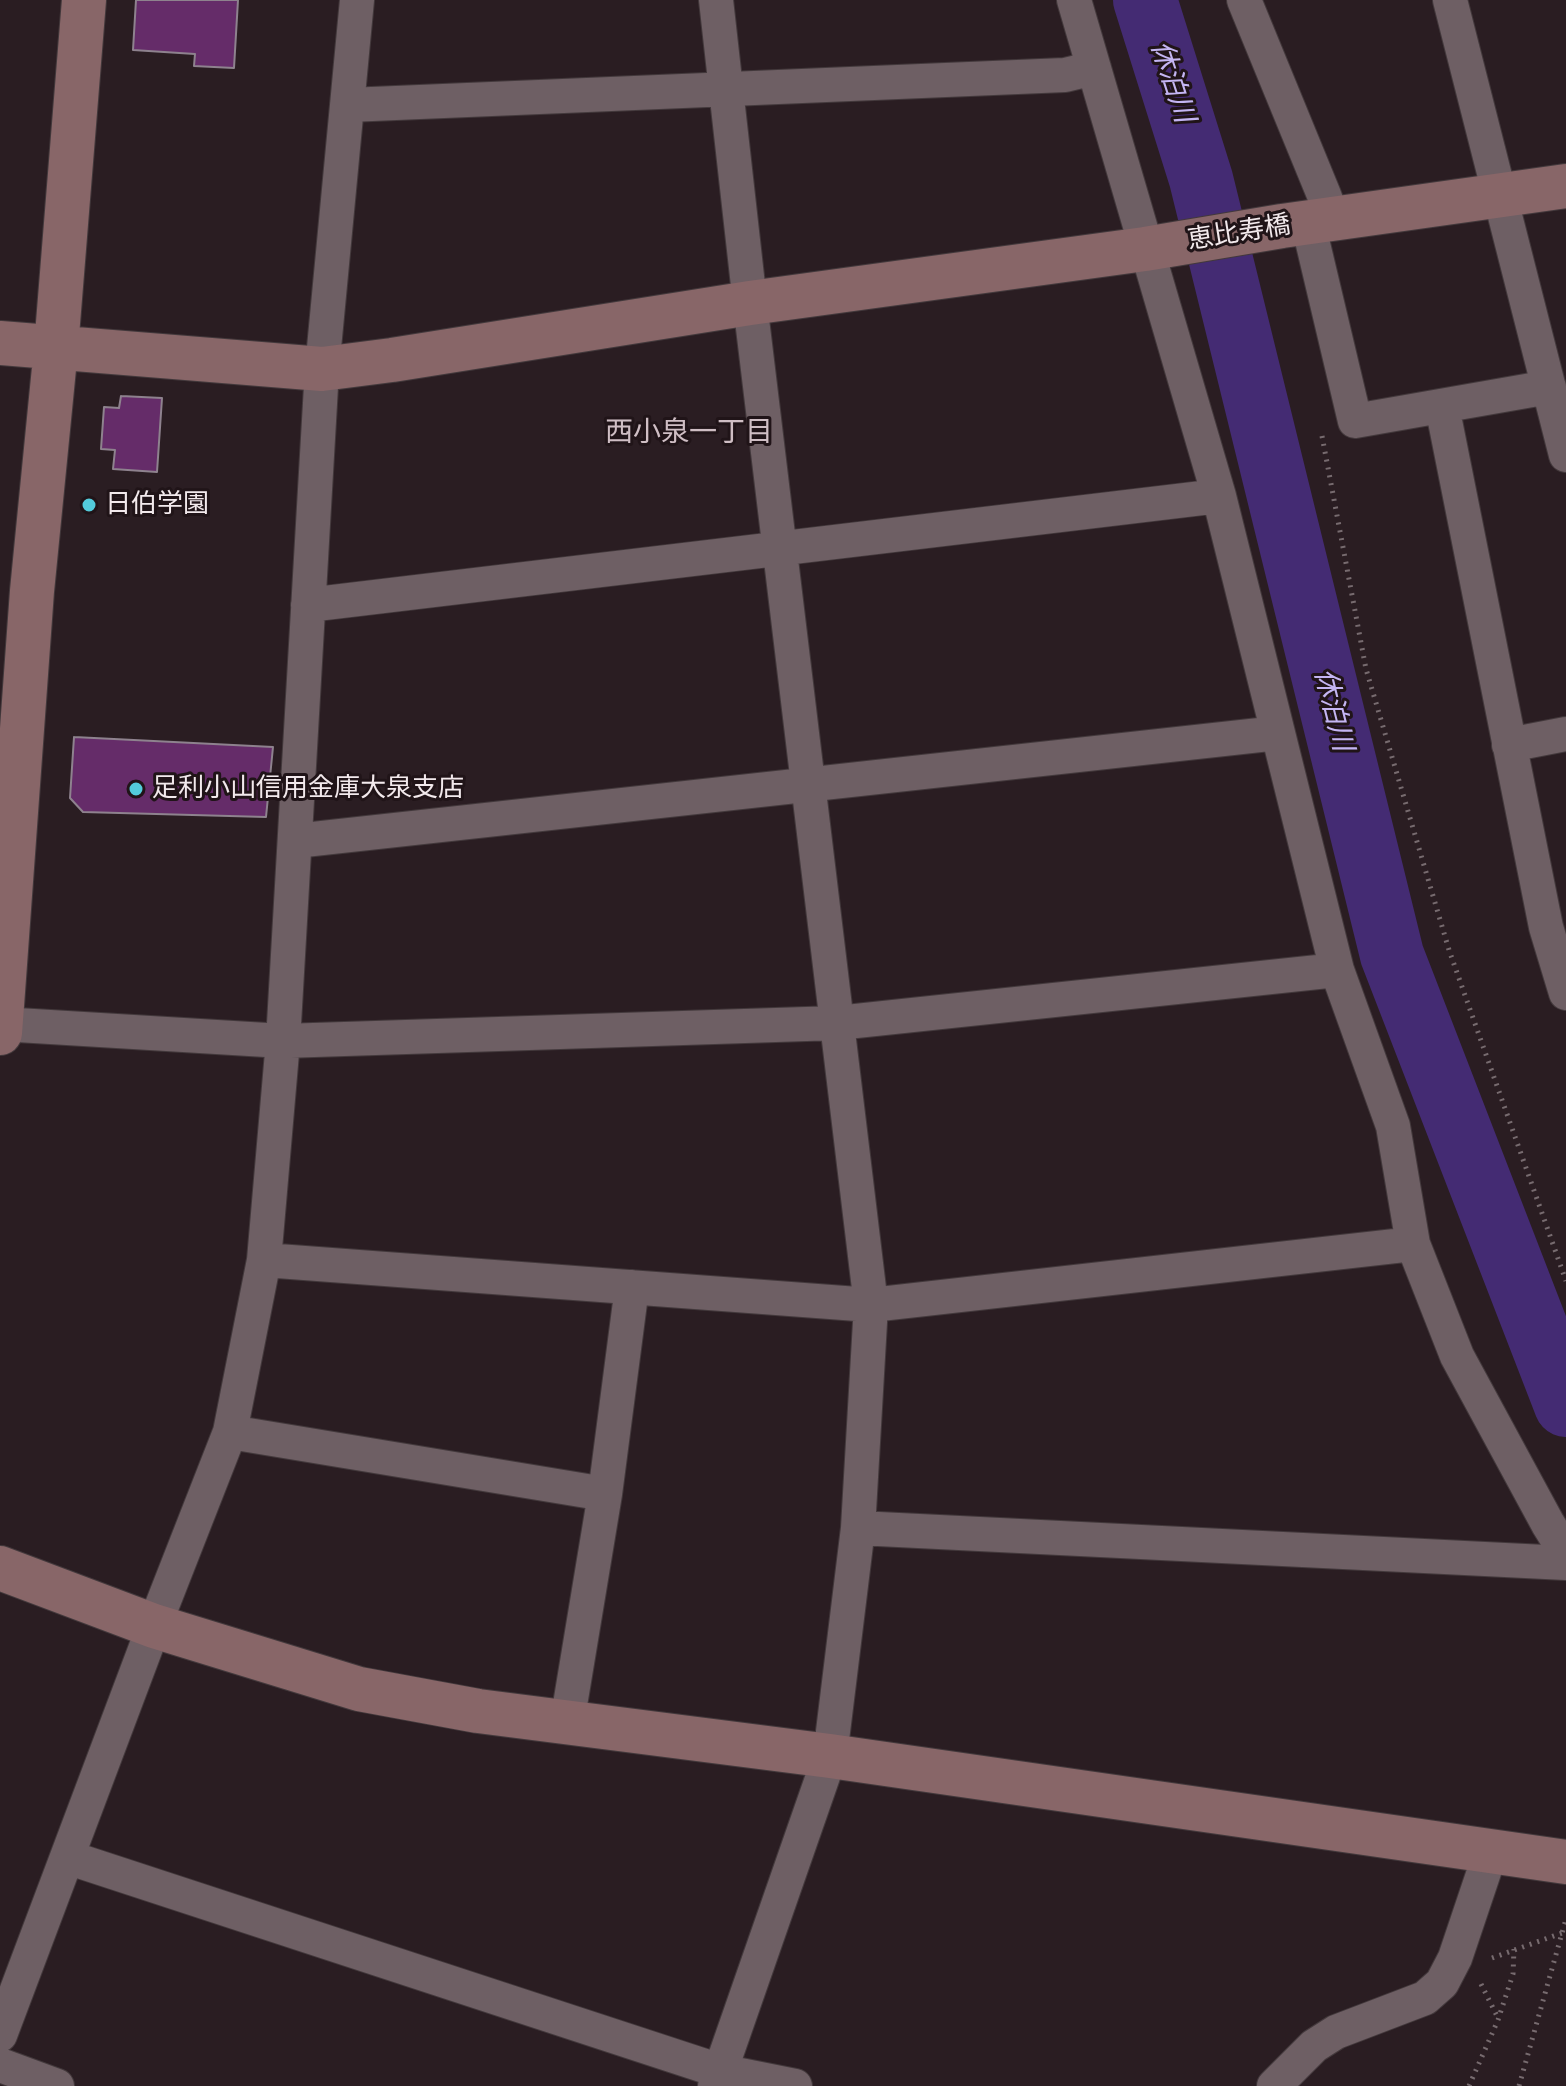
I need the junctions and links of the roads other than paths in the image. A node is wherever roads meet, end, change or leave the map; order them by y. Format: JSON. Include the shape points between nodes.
{"nodes":[{"id":1,"x":84,"y":0,"type":"edge"},
{"id":2,"x":357,"y":0,"type":"edge"},
{"id":3,"x":716,"y":0,"type":"edge"},
{"id":4,"x":1074,"y":0,"type":"edge"},
{"id":5,"x":1244,"y":0,"type":"edge"},
{"id":6,"x":1450,"y":0,"type":"edge"},
{"id":7,"x":1094,"y":68,"type":"junction"},
{"id":8,"x":725,"y":89,"type":"junction"},
{"id":9,"x":348,"y":105,"type":"junction"},
{"id":10,"x":1566,"y":186,"type":"edge"},
{"id":11,"x":1501,"y":194,"type":"junction"},
{"id":12,"x":1304,"y":224,"type":"junction"},
{"id":13,"x":1157,"y":247,"type":"junction"},
{"id":14,"x":750,"y":303,"type":"junction"},
{"id":15,"x":0,"y":343,"type":"edge"},
{"id":16,"x":56,"y":348,"type":"junction"},
{"id":17,"x":322,"y":369,"type":"junction"},
{"id":18,"x":1549,"y":387,"type":"junction"},
{"id":19,"x":1442,"y":406,"type":"junction"},
{"id":20,"x":1566,"y":455,"type":"edge"},
{"id":21,"x":1219,"y":496,"type":"junction"},
{"id":22,"x":780,"y":549,"type":"junction"},
{"id":23,"x":308,"y":605,"type":"junction"},
{"id":24,"x":1278,"y":733,"type":"junction"},
{"id":25,"x":1566,"y":734,"type":"edge"},
{"id":26,"x":1509,"y":745,"type":"junction"},
{"id":27,"x":808,"y":785,"type":"junction"},
{"id":28,"x":295,"y":841,"type":"junction"},
{"id":29,"x":1337,"y":970,"type":"junction"},
{"id":30,"x":1566,"y":993,"type":"edge"},
{"id":31,"x":837,"y":1023,"type":"junction"},
{"id":32,"x":1,"y":1027,"type":"edge"},
{"id":33,"x":283,"y":1041,"type":"junction"},
{"id":34,"x":1413,"y":1244,"type":"junction"},
{"id":35,"x":264,"y":1260,"type":"junction"},
{"id":36,"x":632,"y":1287,"type":"junction"},
{"id":37,"x":871,"y":1305,"type":"junction"},
{"id":38,"x":230,"y":1432,"type":"junction"},
{"id":39,"x":605,"y":1494,"type":"junction"},
{"id":40,"x":858,"y":1528,"type":"junction"},
{"id":41,"x":1566,"y":1553,"type":"edge"},
{"id":42,"x":1566,"y":1563,"type":"edge"},
{"id":43,"x":0,"y":1568,"type":"edge"},
{"id":44,"x":154,"y":1626,"type":"junction"},
{"id":45,"x":567,"y":1723,"type":"junction"},
{"id":46,"x":830,"y":1756,"type":"junction"},
{"id":47,"x":1491,"y":1851,"type":"junction"},
{"id":48,"x":67,"y":1857,"type":"junction"},
{"id":49,"x":1566,"y":1862,"type":"edge"},
{"id":50,"x":0,"y":2035,"type":"edge"},
{"id":51,"x":0,"y":2065,"type":"edge"},
{"id":52,"x":717,"y":2079,"type":"edge"},
{"id":53,"x":57,"y":2086,"type":"edge"},
{"id":54,"x":795,"y":2086,"type":"edge"},
{"id":55,"x":1274,"y":2086,"type":"edge"}],
"edges":[{"from":1,"to":16,"type":"street"},
{"from":2,"to":9,"type":"street"},
{"from":3,"to":8,"type":"street"},
{"from":4,"to":7,"type":"street"},
{"from":5,"to":12,"type":"street","via":[[1324,195]]},
{"from":6,"to":11,"type":"street"},
{"from":7,"to":8,"type":"street","via":[[1065,75]]},
{"from":7,"to":13,"type":"street"},
{"from":8,"to":9,"type":"street"},
{"from":8,"to":14,"type":"street"},
{"from":9,"to":17,"type":"street"},
{"from":10,"to":11,"type":"street","name":"恵比寿橋"},
{"from":11,"to":12,"type":"street","name":"恵比寿橋"},
{"from":11,"to":18,"type":"street"},
{"from":12,"to":13,"type":"street","name":"恵比寿橋"},
{"from":12,"to":19,"type":"street","via":[[1355,421]]},
{"from":13,"to":14,"type":"street","name":"恵比寿橋"},
{"from":13,"to":21,"type":"street"},
{"from":14,"to":17,"type":"street","name":"恵比寿橋"},
{"from":14,"to":22,"type":"street"},
{"from":15,"to":16,"type":"street","name":"恵比寿橋"},
{"from":16,"to":17,"type":"street","name":"恵比寿橋"},
{"from":16,"to":32,"type":"street","via":[[32,591]]},
{"from":17,"to":23,"type":"street"},
{"from":18,"to":19,"type":"street"},
{"from":18,"to":20,"type":"street"},
{"from":19,"to":26,"type":"street"},
{"from":21,"to":22,"type":"street"},
{"from":21,"to":24,"type":"street"},
{"from":22,"to":23,"type":"street"},
{"from":22,"to":27,"type":"street"},
{"from":23,"to":28,"type":"street"},
{"from":24,"to":27,"type":"street"},
{"from":24,"to":29,"type":"street"},
{"from":25,"to":26,"type":"street"},
{"from":26,"to":30,"type":"street","via":[[1546,927]]},
{"from":27,"to":28,"type":"street"},
{"from":27,"to":31,"type":"street"},
{"from":28,"to":33,"type":"street"},
{"from":29,"to":31,"type":"street"},
{"from":29,"to":34,"type":"street","via":[[1393,1126]]},
{"from":31,"to":33,"type":"street"},
{"from":31,"to":37,"type":"street"},
{"from":32,"to":33,"type":"street"},
{"from":33,"to":35,"type":"street"},
{"from":34,"to":37,"type":"street"},
{"from":34,"to":41,"type":"street","via":[[1457,1356]]},
{"from":35,"to":36,"type":"street"},
{"from":35,"to":38,"type":"street"},
{"from":36,"to":37,"type":"street"},
{"from":36,"to":39,"type":"street"},
{"from":37,"to":40,"type":"street"},
{"from":38,"to":39,"type":"street"},
{"from":38,"to":44,"type":"street"},
{"from":39,"to":45,"type":"street"},
{"from":40,"to":42,"type":"street"},
{"from":40,"to":46,"type":"street"},
{"from":43,"to":44,"type":"street"},
{"from":44,"to":45,"type":"street","via":[[359,1689]]},
{"from":44,"to":48,"type":"street"},
{"from":45,"to":46,"type":"street"},
{"from":46,"to":47,"type":"street"},
{"from":46,"to":52,"type":"street"},
{"from":47,"to":49,"type":"street"},
{"from":47,"to":55,"type":"street","via":[[1462,1964],[1425,1998],[1336,2032],[1314,2046]]},
{"from":48,"to":50,"type":"street"},
{"from":48,"to":52,"type":"street"},
{"from":51,"to":53,"type":"street"},
{"from":52,"to":54,"type":"street"}]}
